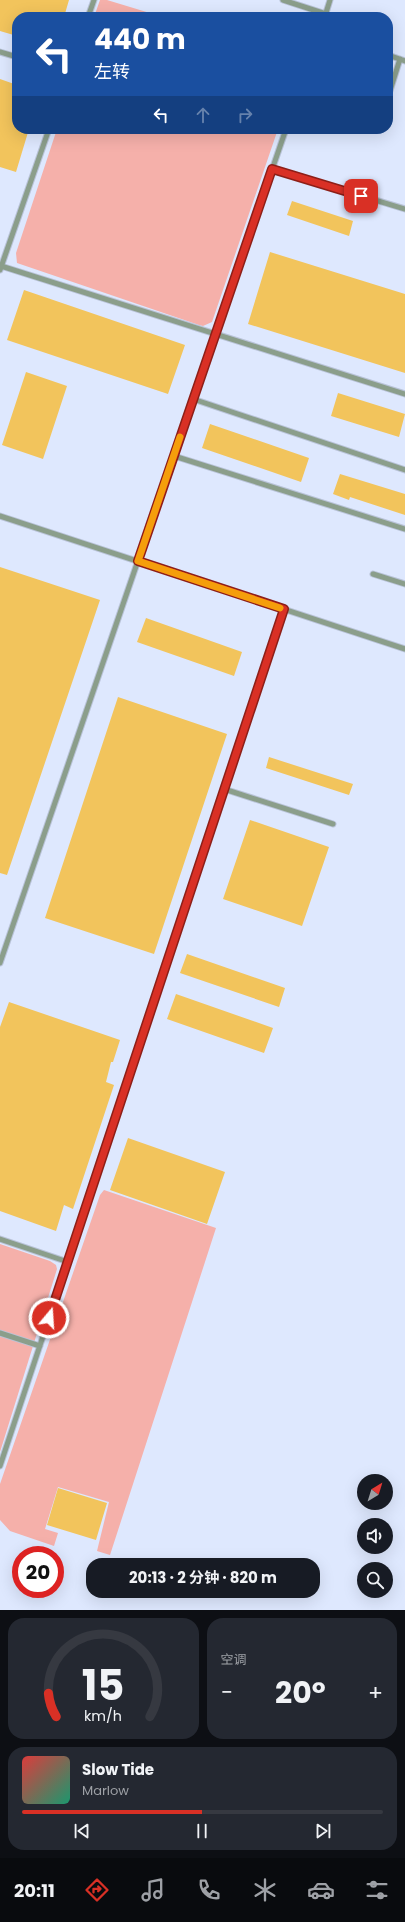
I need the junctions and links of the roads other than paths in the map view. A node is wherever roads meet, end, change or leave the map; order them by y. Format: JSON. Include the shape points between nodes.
{"nodes":[{"id":1,"x":94,"y":0,"type":"edge"},
{"id":2,"x":283,"y":0,"type":"edge"},
{"id":3,"x":330,"y":0,"type":"edge"},
{"id":4,"x":90,"y":12,"type":"edge"},
{"id":5,"x":314,"y":12,"type":"edge"},
{"id":6,"x":326,"y":12,"type":"edge"},
{"id":7,"x":0,"y":52,"type":"edge"},
{"id":8,"x":12,"y":56,"type":"edge"},
{"id":9,"x":393,"y":57,"type":"edge"},
{"id":10,"x":403,"y":60,"type":"edge"},
{"id":11,"x":393,"y":85,"type":"edge"},
{"id":12,"x":47,"y":134,"type":"edge"},
{"id":13,"x":284,"y":134,"type":"edge"},
{"id":14,"x":272,"y":169,"type":"junction"},
{"id":15,"x":405,"y":209,"type":"edge"},
{"id":16,"x":1,"y":268,"type":"edge"},
{"id":17,"x":216,"y":334,"type":"junction"},
{"id":18,"x":405,"y":394,"type":"edge"},
{"id":19,"x":193,"y":399,"type":"junction"},
{"id":20,"x":174,"y":456,"type":"junction"},
{"id":21,"x":405,"y":470,"type":"edge"},
{"id":22,"x":0,"y":516,"type":"edge"},
{"id":23,"x":405,"y":529,"type":"edge"},
{"id":24,"x":138,"y":561,"type":"junction"},
{"id":25,"x":373,"y":574,"type":"dead end"},
{"id":26,"x":405,"y":584,"type":"edge"},
{"id":27,"x":284,"y":609,"type":"junction"},
{"id":28,"x":405,"y":649,"type":"edge"},
{"id":29,"x":224,"y":789,"type":"junction"},
{"id":30,"x":333,"y":824,"type":"dead end"},
{"id":31,"x":0,"y":963,"type":"edge"},
{"id":32,"x":0,"y":1239,"type":"edge"},
{"id":33,"x":68,"y":1262,"type":"junction"},
{"id":34,"x":0,"y":1333,"type":"edge"},
{"id":35,"x":40,"y":1346,"type":"junction"},
{"id":36,"x":0,"y":1466,"type":"edge"}],
"edges":[{"from":1,"to":4,"type":"lane"},
{"from":2,"to":5,"type":"lane"},
{"from":3,"to":6,"type":"lane"},
{"from":7,"to":8,"type":"lane"},
{"from":9,"to":10,"type":"lane"},
{"from":10,"to":11,"type":"lane"},
{"from":12,"to":16,"type":"lane"},
{"from":13,"to":14,"type":"lane"},
{"from":14,"to":15,"type":"lane"},
{"from":14,"to":17,"type":"lane"},
{"from":16,"to":17,"type":"lane"},
{"from":17,"to":18,"type":"lane"},
{"from":17,"to":19,"type":"lane"},
{"from":19,"to":20,"type":"lane"},
{"from":19,"to":21,"type":"lane"},
{"from":20,"to":23,"type":"lane"},
{"from":20,"to":24,"type":"lane"},
{"from":22,"to":24,"type":"lane"},
{"from":24,"to":27,"type":"lane"},
{"from":24,"to":31,"type":"lane"},
{"from":25,"to":26,"type":"lane"},
{"from":27,"to":28,"type":"lane"},
{"from":27,"to":29,"type":"lane"},
{"from":29,"to":30,"type":"lane"},
{"from":29,"to":33,"type":"lane"},
{"from":32,"to":33,"type":"lane"},
{"from":33,"to":35,"type":"lane"},
{"from":34,"to":35,"type":"lane"},
{"from":35,"to":36,"type":"lane"}]}
